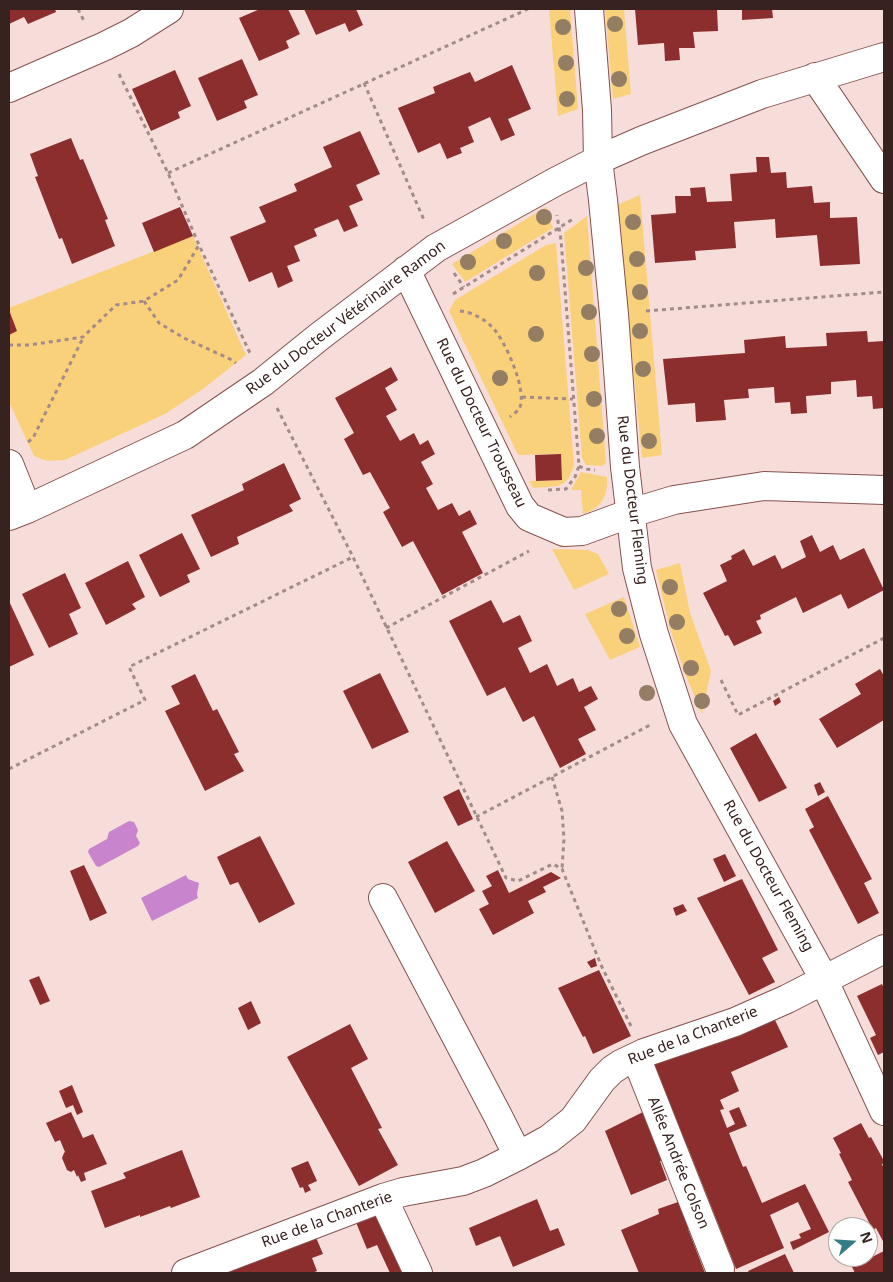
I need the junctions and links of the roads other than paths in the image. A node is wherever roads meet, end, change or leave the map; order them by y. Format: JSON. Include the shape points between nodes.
{"nodes":[{"id":1,"x":169,"y":9,"type":"edge"},
{"id":2,"x":589,"y":9,"type":"edge"},
{"id":3,"x":884,"y":57,"type":"edge"},
{"id":4,"x":815,"y":77,"type":"junction"},
{"id":5,"x":9,"y":88,"type":"edge"},
{"id":6,"x":598,"y":160,"type":"junction"},
{"id":7,"x":884,"y":179,"type":"edge"},
{"id":8,"x":406,"y":270,"type":"junction"},
{"id":9,"x":16,"y":455,"type":"edge"},
{"id":10,"x":884,"y":490,"type":"edge"},
{"id":11,"x":18,"y":512,"type":"edge"},
{"id":12,"x":631,"y":513,"type":"junction"},
{"id":13,"x":383,"y":898,"type":"dead end"},
{"id":14,"x":884,"y":949,"type":"edge"},
{"id":15,"x":823,"y":981,"type":"junction"},
{"id":16,"x":640,"y":1055,"type":"junction"},
{"id":17,"x":884,"y":1111,"type":"edge"},
{"id":18,"x":518,"y":1156,"type":"junction"},
{"id":19,"x":384,"y":1198,"type":"junction"},
{"id":20,"x":720,"y":1269,"type":"dead end"},
{"id":21,"x":186,"y":1273,"type":"edge"},
{"id":22,"x":418,"y":1273,"type":"edge"}],
"edges":[{"from":1,"to":5,"type":"street","via":[[105,46]]},
{"from":2,"to":6,"type":"street","name":"Rue du Docteur Fleming"},
{"from":3,"to":4,"type":"street","name":"Rue du Docteur Vétérinaire Ramon"},
{"from":4,"to":6,"type":"street","name":"Rue du Docteur Vétérinaire Ramon","via":[[762,94]]},
{"from":4,"to":7,"type":"street"},
{"from":6,"to":8,"type":"street","name":"Rue du Docteur Vétérinaire Ramon","via":[[436,248]]},
{"from":6,"to":12,"type":"street","name":"Rue du Docteur Fleming"},
{"from":8,"to":11,"type":"street","name":"Rue du Docteur Vétérinaire Ramon","via":[[264,382],[186,435]]},
{"from":8,"to":12,"type":"street","name":"Rue du Docteur Trousseau","via":[[520,506],[529,517],[564,532],[582,531]]},
{"from":9,"to":11,"type":"street"},
{"from":10,"to":12,"type":"street","via":[[764,486],[674,500]]},
{"from":12,"to":15,"type":"street","name":"Rue du Docteur Fleming","via":[[638,568],[654,634],[683,724]]},
{"from":13,"to":18,"type":"street"},
{"from":14,"to":15,"type":"street","name":"Rue de la Chanterie"},
{"from":15,"to":16,"type":"street","name":"Rue de la Chanterie","via":[[734,1022]]},
{"from":15,"to":17,"type":"street","name":"Rue du Docteur Fleming"},
{"from":16,"to":18,"type":"street","name":"Rue de la Chanterie","via":[[612,1070],[564,1128]]},
{"from":16,"to":20,"type":"street","name":"Allée Andrée Colson"},
{"from":18,"to":19,"type":"street","name":"Rue de la Chanterie","via":[[463,1181]]},
{"from":19,"to":21,"type":"street","name":"Rue de la Chanterie"},
{"from":19,"to":22,"type":"street"}]}
